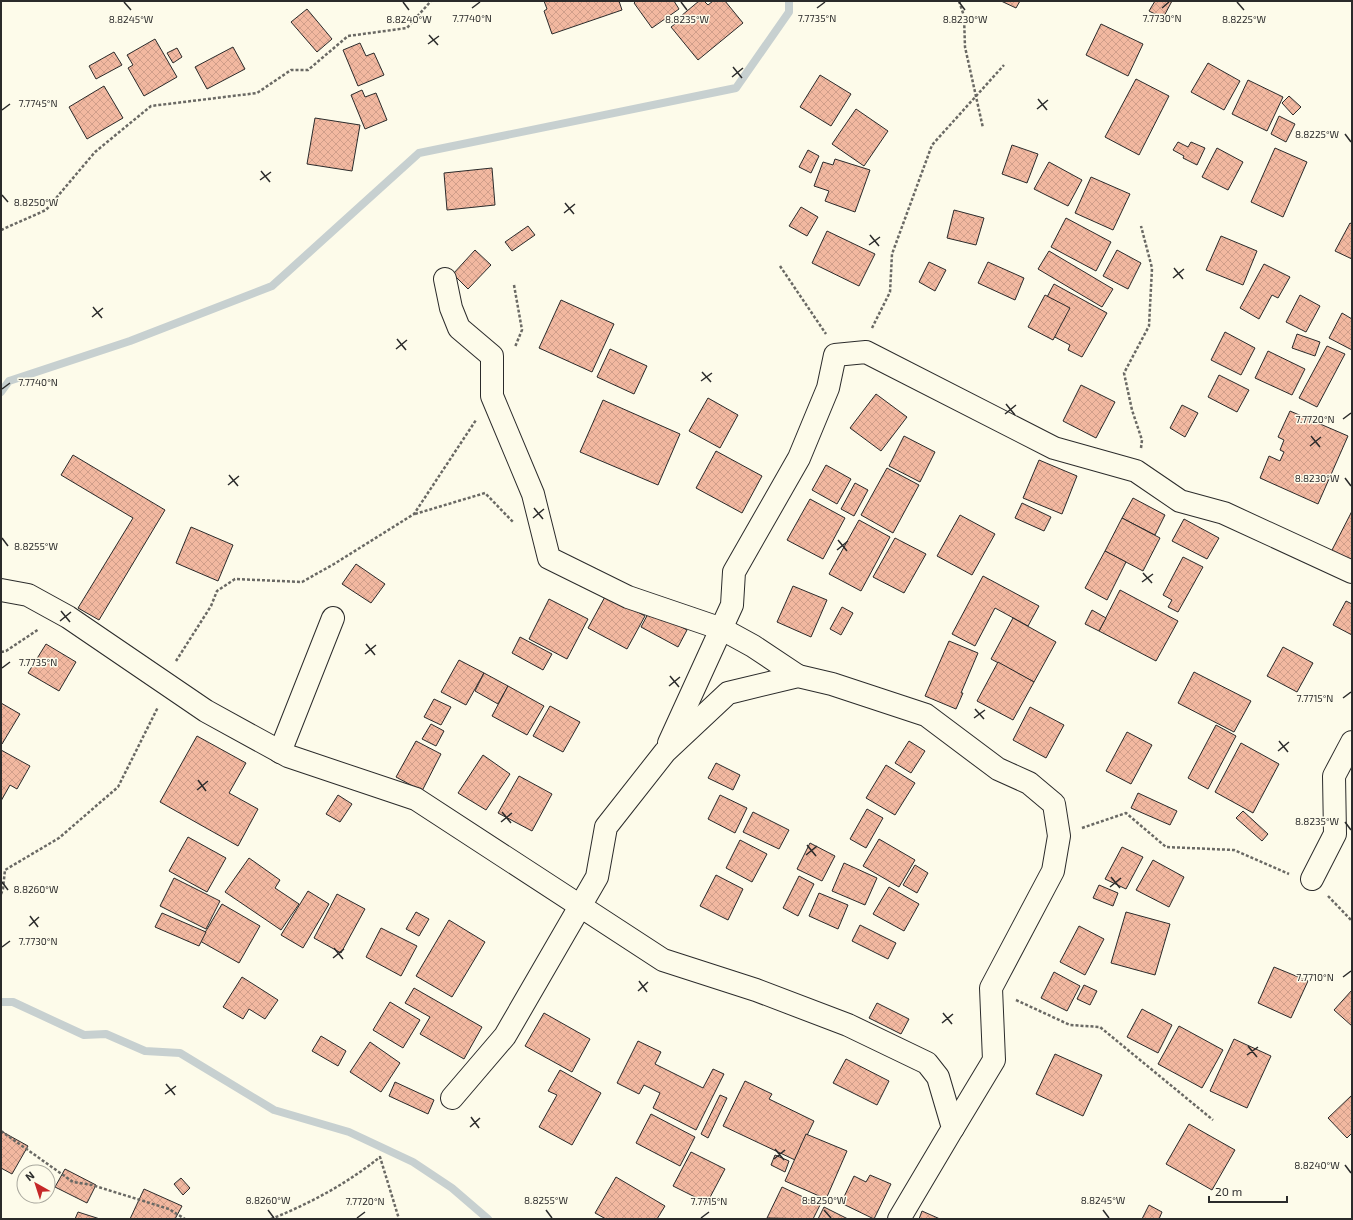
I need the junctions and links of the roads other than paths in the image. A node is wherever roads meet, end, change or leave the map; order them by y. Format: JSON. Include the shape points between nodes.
{"nodes":[{"id":1,"x":445,"y":279,"type":"dead end"},
{"id":2,"x":1352,"y":572,"type":"edge"},
{"id":3,"x":1,"y":590,"type":"edge"},
{"id":4,"x":333,"y":618,"type":"dead end"},
{"id":5,"x":722,"y":629,"type":"junction"},
{"id":6,"x":798,"y":676,"type":"junction"},
{"id":7,"x":1352,"y":742,"type":"edge"},
{"id":8,"x":280,"y":752,"type":"junction"},
{"id":9,"x":665,"y":752,"type":"junction"},
{"id":10,"x":1312,"y":879,"type":"road end"},
{"id":11,"x":580,"y":907,"type":"junction"},
{"id":12,"x":452,"y":1098,"type":"dead end"},
{"id":13,"x":953,"y":1128,"type":"junction"},
{"id":14,"x":899,"y":1219,"type":"edge"}],
"edges":[{"from":1,"to":5,"type":"street","via":[[459,328],[492,356],[492,396],[533,494],[549,558],[628,597]]},
{"from":2,"to":5,"type":"street","via":[[1224,513],[1180,501],[1136,471],[1054,448],[866,352],[835,355],[828,388],[799,458],[734,572],[732,605]]},
{"from":3,"to":8,"type":"street","via":[[28,595],[61,614],[206,711]]},
{"from":4,"to":8,"type":"street"},
{"from":5,"to":6,"type":"street"},
{"from":5,"to":9,"type":"street"},
{"from":6,"to":9,"type":"street","via":[[728,693]]},
{"from":6,"to":13,"type":"street","via":[[832,684],[926,715],[998,769],[1029,783],[1054,804],[1059,836],[1053,871],[990,988],[994,1060]]},
{"from":7,"to":10,"type":"street","via":[[1334,776],[1335,834]]},
{"from":8,"to":11,"type":"street","via":[[416,800]]},
{"from":9,"to":11,"type":"street","via":[[606,827],[597,877]]},
{"from":11,"to":12,"type":"street","via":[[505,1036]]},
{"from":11,"to":13,"type":"street","via":[[663,960],[756,990],[848,1025],[927,1063],[938,1077]]},
{"from":13,"to":14,"type":"street"}]}
